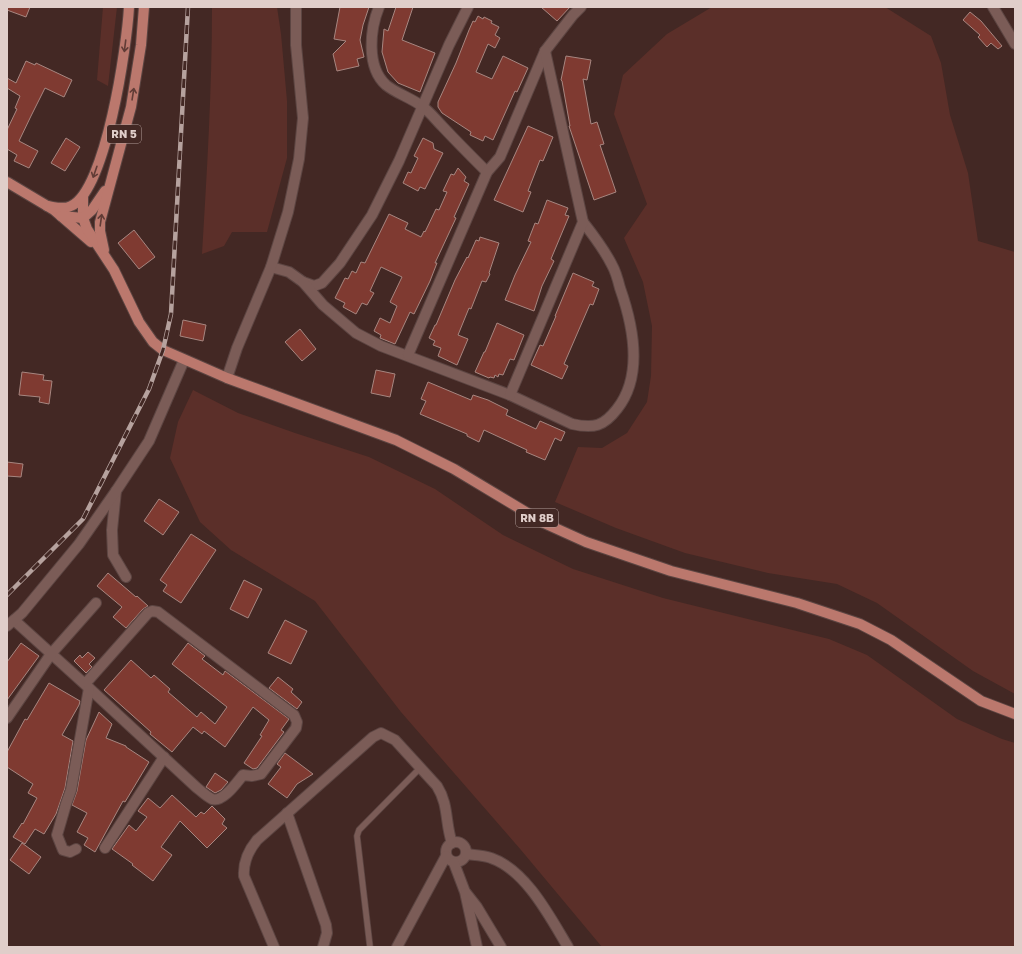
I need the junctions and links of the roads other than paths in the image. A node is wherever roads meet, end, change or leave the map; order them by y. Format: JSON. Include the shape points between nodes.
{"nodes":[{"id":1,"x":129,"y":7,"type":"edge"},
{"id":2,"x":144,"y":7,"type":"edge"},
{"id":3,"x":296,"y":7,"type":"edge"},
{"id":4,"x":379,"y":7,"type":"edge"},
{"id":5,"x":468,"y":7,"type":"edge"},
{"id":6,"x":582,"y":7,"type":"edge"},
{"id":7,"x":992,"y":7,"type":"edge"},
{"id":8,"x":1015,"y":44,"type":"edge"},
{"id":9,"x":545,"y":50,"type":"junction"},
{"id":10,"x":423,"y":106,"type":"junction"},
{"id":11,"x":487,"y":172,"type":"junction"},
{"id":12,"x":111,"y":179,"type":"junction"},
{"id":13,"x":7,"y":182,"type":"edge"},
{"id":14,"x":83,"y":197,"type":"junction"},
{"id":15,"x":47,"y":206,"type":"junction"},
{"id":16,"x":61,"y":216,"type":"junction"},
{"id":17,"x":83,"y":218,"type":"junction"},
{"id":18,"x":583,"y":222,"type":"junction"},
{"id":19,"x":106,"y":258,"type":"junction"},
{"id":20,"x":271,"y":267,"type":"junction"},
{"id":21,"x":303,"y":282,"type":"junction"},
{"id":22,"x":408,"y":356,"type":"junction"},
{"id":23,"x":184,"y":360,"type":"junction"},
{"id":24,"x":226,"y":378,"type":"junction"},
{"id":25,"x":510,"y":395,"type":"junction"},
{"id":26,"x":116,"y":491,"type":"junction"},
{"id":27,"x":126,"y":577,"type":"dead end"},
{"id":28,"x":96,"y":603,"type":"dead end"},
{"id":29,"x":11,"y":623,"type":"edge"},
{"id":30,"x":51,"y":654,"type":"junction"},
{"id":31,"x":87,"y":686,"type":"junction"},
{"id":32,"x":1015,"y":714,"type":"edge"},
{"id":33,"x":7,"y":718,"type":"edge"},
{"id":34,"x":164,"y":757,"type":"junction"},
{"id":35,"x":420,"y":768,"type":"junction"},
{"id":36,"x":287,"y":813,"type":"junction"},
{"id":37,"x":452,"y":842,"type":"junction"},
{"id":38,"x":105,"y":848,"type":"dead end"},
{"id":39,"x":76,"y":849,"type":"dead end"},
{"id":40,"x":466,"y":854,"type":"junction"},
{"id":41,"x":446,"y":856,"type":"junction"},
{"id":42,"x":454,"y":863,"type":"junction"},
{"id":43,"x":465,"y":892,"type":"junction"},
{"id":44,"x":274,"y":947,"type":"edge"},
{"id":45,"x":323,"y":947,"type":"edge"},
{"id":46,"x":370,"y":947,"type":"edge"},
{"id":47,"x":396,"y":947,"type":"edge"},
{"id":48,"x":477,"y":947,"type":"edge"},
{"id":49,"x":501,"y":947,"type":"edge"},
{"id":50,"x":568,"y":947,"type":"edge"}],
"edges":[{"from":1,"to":14,"type":"main road","number":"RN 5","one_way":true,"via":[[123,61],[111,121],[94,176]]},
{"from":12,"to":2,"type":"main road","number":"RN 5","one_way":true,"via":[[131,107]]},
{"from":3,"to":20,"type":"street","via":[[296,45],[303,118],[299,160],[288,212]]},
{"from":4,"to":10,"type":"street","via":[[372,37],[372,57],[377,72],[386,84]]},
{"from":5,"to":10,"type":"street"},
{"from":6,"to":9,"type":"street"},
{"from":7,"to":8,"type":"street"},
{"from":9,"to":11,"type":"street","via":[[500,157]]},
{"from":9,"to":18,"type":"street"},
{"from":10,"to":11,"type":"street"},
{"from":10,"to":21,"type":"street","via":[[372,215],[340,263],[322,283],[314,286]]},
{"from":11,"to":22,"type":"street"},
{"from":12,"to":17,"type":"main road","number":"RN 5","via":[[92,210]]},
{"from":19,"to":12,"type":"main road","number":"RN 5","one_way":true,"via":[[100,222]]},
{"from":13,"to":15,"type":"main road"},
{"from":14,"to":15,"type":"main road","via":[[64,208]]},
{"from":14,"to":17,"type":"main road"},
{"from":15,"to":16,"type":"main road"},
{"from":16,"to":17,"type":"main road"},
{"from":16,"to":19,"type":"main road","via":[[94,244]]},
{"from":17,"to":19,"type":"main road","via":[[87,229]]},
{"from":18,"to":25,"type":"street"},
{"from":18,"to":25,"type":"street","via":[[602,246],[613,267],[628,310],[634,364],[631,382],[622,402],[609,420],[595,426],[572,424]]},
{"from":19,"to":23,"type":"main road","number":"RN 8B","via":[[145,332],[163,350]]},
{"from":20,"to":21,"type":"street","via":[[289,272]]},
{"from":20,"to":24,"type":"street"},
{"from":21,"to":22,"type":"street","via":[[323,305],[356,333]]},
{"from":22,"to":25,"type":"street"},
{"from":23,"to":24,"type":"main road","number":"RN 8B"},
{"from":23,"to":26,"type":"street","via":[[149,441]]},
{"from":24,"to":32,"type":"main road","number":"RN 8B","via":[[396,440],[454,469],[544,523],[586,542],[671,571],[798,603],[860,624],[891,640],[981,701]]},
{"from":26,"to":27,"type":"street","via":[[112,530],[113,555]]},
{"from":26,"to":29,"type":"street","via":[[79,544]]},
{"from":28,"to":30,"type":"street"},
{"from":29,"to":30,"type":"street"},
{"from":30,"to":31,"type":"street"},
{"from":30,"to":33,"type":"street"},
{"from":31,"to":34,"type":"street"},
{"from":31,"to":34,"type":"street","via":[[148,613],[158,612],[294,715],[297,722],[296,728],[260,774],[243,775],[218,800],[212,799],[196,787]]},
{"from":31,"to":39,"type":"street","via":[[72,790],[57,835],[63,850],[70,852]]},
{"from":34,"to":38,"type":"street"},
{"from":35,"to":36,"type":"street","via":[[395,740],[381,733],[373,737]]},
{"from":35,"to":37,"type":"street","via":[[442,794]]},
{"from":35,"to":46,"type":"lane","via":[[356,836]]},
{"from":36,"to":44,"type":"street","via":[[256,840],[244,867],[244,876]]},
{"from":36,"to":45,"type":"street","via":[[326,926]]},
{"from":37,"to":40,"type":"street","via":[[463,844]]},
{"from":37,"to":41,"type":"street","via":[[448,846]]},
{"from":40,"to":42,"type":"street","via":[[460,862]]},
{"from":40,"to":50,"type":"street","via":[[497,860],[522,879],[542,903]]},
{"from":41,"to":42,"type":"street"},
{"from":41,"to":47,"type":"street"},
{"from":42,"to":43,"type":"street"},
{"from":43,"to":48,"type":"street"},
{"from":43,"to":49,"type":"street","via":[[477,906]]}]}
